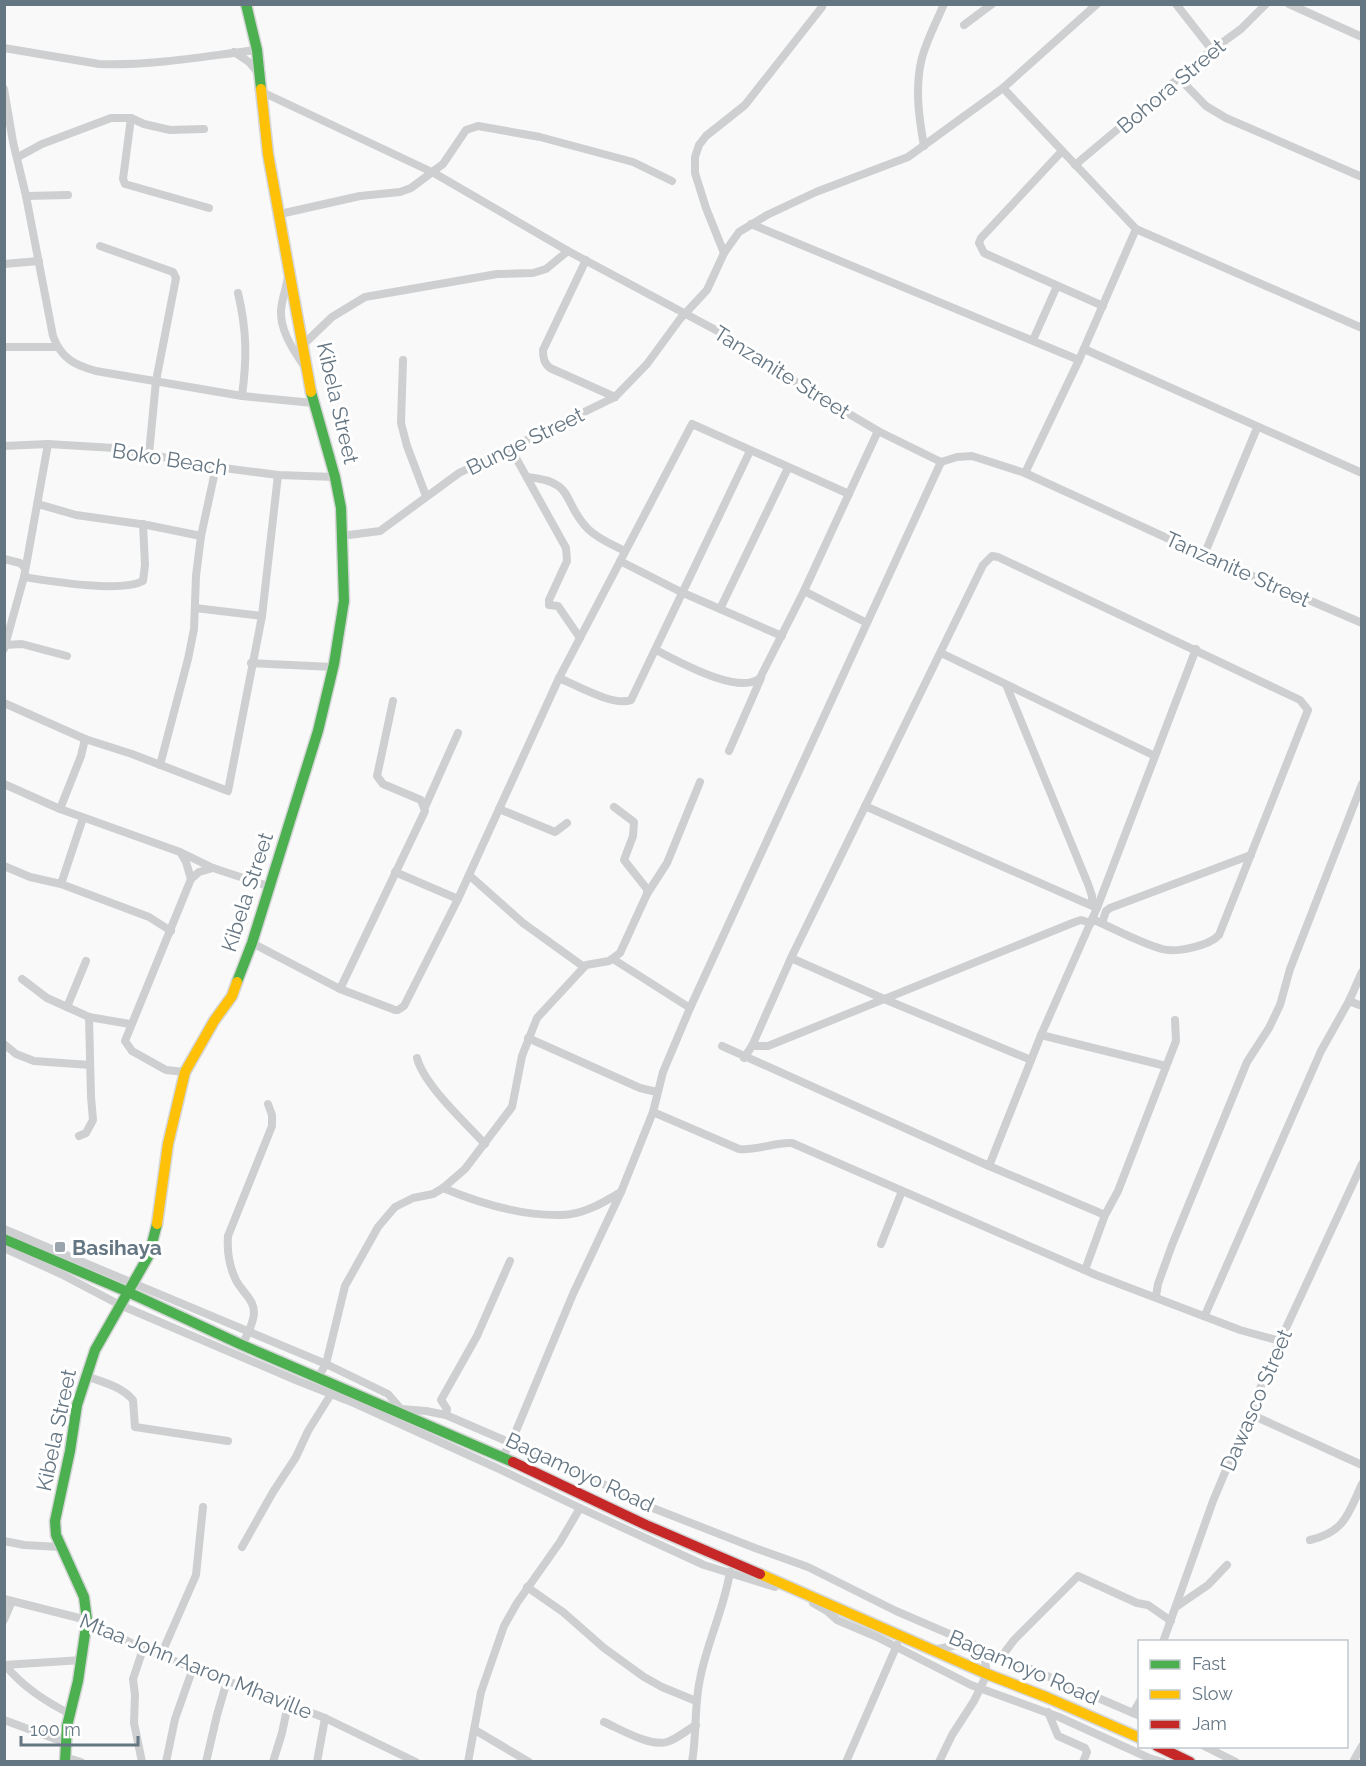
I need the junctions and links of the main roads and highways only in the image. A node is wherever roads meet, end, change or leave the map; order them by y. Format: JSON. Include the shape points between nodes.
{"nodes":[{"id":1,"x":246,"y":4,"type":"edge"},
{"id":2,"x":4,"y":1239,"type":"edge"},
{"id":3,"x":131,"y":1287,"type":"junction"},
{"id":4,"x":1138,"y":1737,"type":"edge"},
{"id":5,"x":1161,"y":1748,"type":"edge"},
{"id":6,"x":65,"y":1759,"type":"edge"},
{"id":7,"x":1190,"y":1761,"type":"edge"}],
"edges":[{"from":1,"to":3,"type":"main road","name":"Kibela Street","via":[[258,50],[268,154],[313,403],[335,477],[344,601],[318,731],[271,887],[232,996],[185,1072],[163,1170],[156,1233]]},
{"from":2,"to":3,"type":"main road","name":"Bagamoyo Road"},
{"from":3,"to":4,"type":"main road","name":"Bagamoyo Road","via":[[242,1345],[318,1377],[334,1389],[400,1411],[646,1525]]},
{"from":3,"to":6,"type":"main road","name":"Kibela Street","via":[[95,1350],[86,1376],[55,1521],[60,1547],[84,1597],[87,1620]]},
{"from":5,"to":7,"type":"main road"}]}
